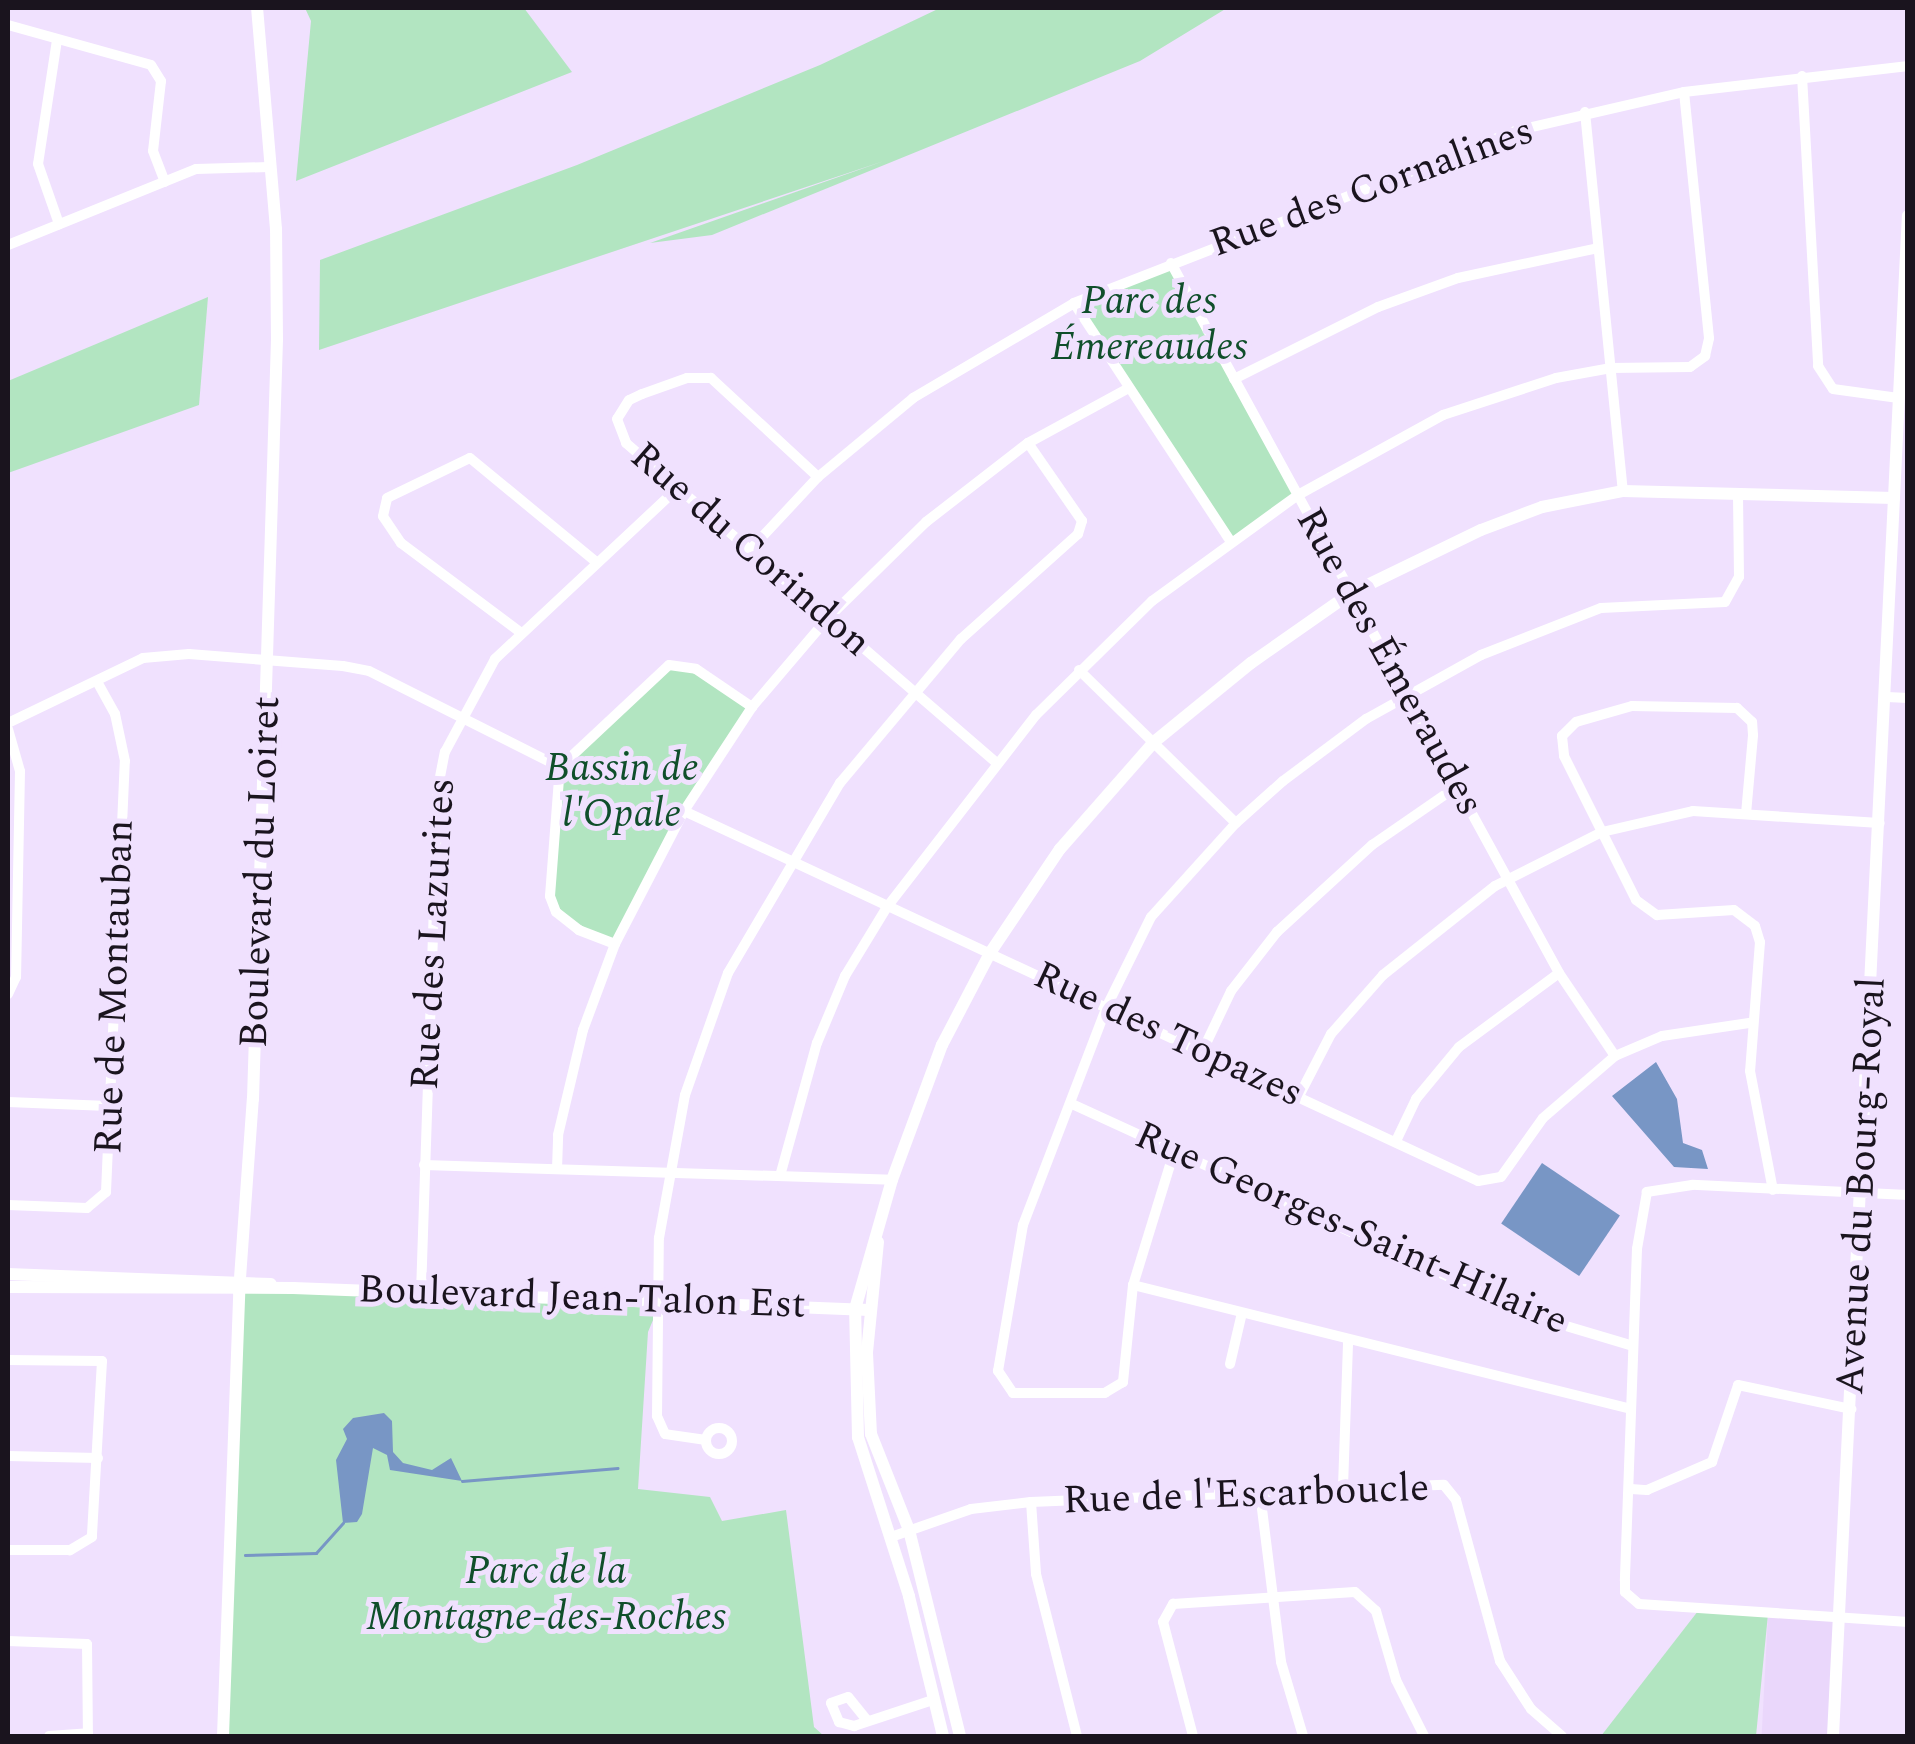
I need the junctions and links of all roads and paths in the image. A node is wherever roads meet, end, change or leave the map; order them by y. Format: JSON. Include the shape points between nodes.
{"nodes":[{"id":1,"x":258,"y":8,"type":"edge"},
{"id":2,"x":8,"y":25,"type":"edge"},
{"id":3,"x":57,"y":40,"type":"junction"},
{"id":4,"x":1908,"y":66,"type":"edge"},
{"id":5,"x":1802,"y":76,"type":"junction"},
{"id":6,"x":1684,"y":92,"type":"junction"},
{"id":7,"x":1585,"y":112,"type":"junction"},
{"id":8,"x":269,"y":167,"type":"junction"},
{"id":9,"x":164,"y":182,"type":"junction"},
{"id":10,"x":1908,"y":216,"type":"edge"},
{"id":11,"x":59,"y":224,"type":"junction"},
{"id":12,"x":8,"y":244,"type":"edge"},
{"id":13,"x":1598,"y":248,"type":"junction"},
{"id":14,"x":1171,"y":263,"type":"junction"},
{"id":15,"x":1074,"y":303,"type":"junction"},
{"id":16,"x":1612,"y":368,"type":"junction"},
{"id":17,"x":1234,"y":378,"type":"junction"},
{"id":18,"x":1129,"y":388,"type":"junction"},
{"id":19,"x":1898,"y":398,"type":"junction"},
{"id":20,"x":1028,"y":443,"type":"junction"},
{"id":21,"x":818,"y":477,"type":"junction"},
{"id":22,"x":678,"y":488,"type":"junction"},
{"id":23,"x":1624,"y":491,"type":"junction"},
{"id":24,"x":1738,"y":493,"type":"junction"},
{"id":25,"x":1298,"y":495,"type":"junction"},
{"id":26,"x":1901,"y":498,"type":"edge"},
{"id":27,"x":1229,"y":539,"type":"junction"},
{"id":28,"x":748,"y":552,"type":"junction"},
{"id":29,"x":596,"y":562,"type":"junction"},
{"id":30,"x":1350,"y":593,"type":"junction"},
{"id":31,"x":827,"y":620,"type":"junction"},
{"id":32,"x":520,"y":632,"type":"junction"},
{"id":33,"x":269,"y":664,"type":"junction"},
{"id":34,"x":1079,"y":670,"type":"junction"},
{"id":35,"x":98,"y":683,"type":"junction"},
{"id":36,"x":912,"y":692,"type":"junction"},
{"id":37,"x":1407,"y":696,"type":"junction"},
{"id":38,"x":1886,"y":697,"type":"junction"},
{"id":39,"x":1908,"y":698,"type":"edge"},
{"id":40,"x":752,"y":707,"type":"junction"},
{"id":41,"x":464,"y":716,"type":"junction"},
{"id":42,"x":8,"y":726,"type":"edge"},
{"id":43,"x":1154,"y":742,"type":"junction"},
{"id":44,"x":996,"y":762,"type":"junction"},
{"id":45,"x":560,"y":767,"type":"junction"},
{"id":46,"x":1456,"y":787,"type":"junction"},
{"id":47,"x":684,"y":811,"type":"junction"},
{"id":48,"x":1746,"y":814,"type":"junction"},
{"id":49,"x":1236,"y":822,"type":"junction"},
{"id":50,"x":1880,"y":823,"type":"junction"},
{"id":51,"x":1602,"y":832,"type":"junction"},
{"id":52,"x":14,"y":845,"type":"edge"},
{"id":53,"x":789,"y":860,"type":"junction"},
{"id":54,"x":1509,"y":880,"type":"junction"},
{"id":55,"x":887,"y":907,"type":"junction"},
{"id":56,"x":615,"y":944,"type":"junction"},
{"id":57,"x":990,"y":953,"type":"junction"},
{"id":58,"x":1558,"y":974,"type":"junction"},
{"id":59,"x":8,"y":994,"type":"edge"},
{"id":60,"x":1107,"y":1006,"type":"junction"},
{"id":61,"x":1749,"y":1022,"type":"junction"},
{"id":62,"x":1203,"y":1050,"type":"junction"},
{"id":63,"x":1615,"y":1056,"type":"junction"},
{"id":64,"x":1299,"y":1096,"type":"junction"},
{"id":65,"x":8,"y":1102,"type":"edge"},
{"id":66,"x":1072,"y":1104,"type":"junction"},
{"id":67,"x":108,"y":1106,"type":"junction"},
{"id":68,"x":1396,"y":1141,"type":"junction"},
{"id":69,"x":1174,"y":1152,"type":"junction"},
{"id":70,"x":424,"y":1165,"type":"junction"},
{"id":71,"x":557,"y":1170,"type":"junction"},
{"id":72,"x":668,"y":1173,"type":"junction"},
{"id":73,"x":780,"y":1176,"type":"junction"},
{"id":74,"x":892,"y":1180,"type":"junction"},
{"id":75,"x":1773,"y":1190,"type":"junction"},
{"id":76,"x":1863,"y":1195,"type":"junction"},
{"id":77,"x":1908,"y":1195,"type":"edge"},
{"id":78,"x":8,"y":1205,"type":"edge"},
{"id":79,"x":878,"y":1239,"type":"junction"},
{"id":80,"x":8,"y":1274,"type":"edge"},
{"id":81,"x":239,"y":1286,"type":"junction"},
{"id":82,"x":1133,"y":1286,"type":"junction"},
{"id":83,"x":8,"y":1287,"type":"edge"},
{"id":84,"x":421,"y":1293,"type":"junction"},
{"id":85,"x":661,"y":1300,"type":"junction"},
{"id":86,"x":855,"y":1309,"type":"junction"},
{"id":87,"x":870,"y":1310,"type":"junction"},
{"id":88,"x":1242,"y":1313,"type":"junction"},
{"id":89,"x":1348,"y":1341,"type":"junction"},
{"id":90,"x":1633,"y":1346,"type":"junction"},
{"id":91,"x":8,"y":1360,"type":"edge"},
{"id":92,"x":1230,"y":1364,"type":"dead end"},
{"id":93,"x":1631,"y":1409,"type":"junction"},
{"id":94,"x":1850,"y":1409,"type":"junction"},
{"id":95,"x":706,"y":1440,"type":"dead end"},
{"id":96,"x":8,"y":1456,"type":"edge"},
{"id":97,"x":98,"y":1458,"type":"junction"},
{"id":98,"x":1343,"y":1486,"type":"junction"},
{"id":99,"x":1631,"y":1489,"type":"junction"},
{"id":100,"x":1260,"y":1493,"type":"junction"},
{"id":101,"x":1031,"y":1502,"type":"junction"},
{"id":102,"x":909,"y":1530,"type":"junction"},
{"id":103,"x":891,"y":1537,"type":"junction"},
{"id":104,"x":8,"y":1550,"type":"edge"},
{"id":105,"x":1270,"y":1595,"type":"junction"},
{"id":106,"x":1837,"y":1618,"type":"junction"},
{"id":107,"x":1908,"y":1622,"type":"edge"},
{"id":108,"x":8,"y":1641,"type":"edge"},
{"id":109,"x":932,"y":1700,"type":"junction"},
{"id":110,"x":866,"y":1719,"type":"dead end"},
{"id":111,"x":88,"y":1735,"type":"edge"},
{"id":112,"x":50,"y":1736,"type":"edge"},
{"id":113,"x":223,"y":1736,"type":"edge"},
{"id":114,"x":943,"y":1736,"type":"edge"},
{"id":115,"x":960,"y":1736,"type":"edge"},
{"id":116,"x":1077,"y":1736,"type":"edge"},
{"id":117,"x":1192,"y":1736,"type":"edge"},
{"id":118,"x":1303,"y":1736,"type":"edge"},
{"id":119,"x":1424,"y":1736,"type":"edge"},
{"id":120,"x":1562,"y":1736,"type":"edge"},
{"id":121,"x":1833,"y":1736,"type":"edge"}],
"edges":[{"from":1,"to":8,"type":"street","name":"Boulevard du Loiret"},
{"from":2,"to":3,"type":"street"},
{"from":3,"to":9,"type":"street","via":[[151,64],[161,81],[153,151]]},
{"from":3,"to":11,"type":"street","via":[[38,164]]},
{"from":4,"to":5,"type":"street","name":"Rue des Cornalines"},
{"from":5,"to":6,"type":"street","name":"Rue des Cornalines"},
{"from":5,"to":19,"type":"street","via":[[1818,366],[1833,389]]},
{"from":6,"to":7,"type":"street","name":"Rue des Cornalines"},
{"from":6,"to":16,"type":"street","via":[[1709,348],[1690,367]]},
{"from":7,"to":13,"type":"street"},
{"from":7,"to":14,"type":"street","name":"Rue des Cornalines","via":[[1514,131]]},
{"from":8,"to":9,"type":"street","via":[[196,170]]},
{"from":8,"to":33,"type":"street","name":"Boulevard du Loiret","via":[[277,340]]},
{"from":9,"to":11,"type":"street"},
{"from":10,"to":19,"type":"street","name":"Avenue du Bourg-Royal"},
{"from":11,"to":12,"type":"street"},
{"from":13,"to":16,"type":"street"},
{"from":13,"to":17,"type":"street","via":[[1516,262],[1410,295]]},
{"from":14,"to":15,"type":"street","name":"Rue des Cornalines"},
{"from":14,"to":17,"type":"street","name":"Rue des Émeraudes"},
{"from":15,"to":18,"type":"street"},
{"from":15,"to":21,"type":"street","name":"Rue des Cornalines","via":[[913,398]]},
{"from":16,"to":23,"type":"street"},
{"from":16,"to":25,"type":"street","via":[[1501,392],[1443,415]]},
{"from":17,"to":25,"type":"street","name":"Rue des Émeraudes"},
{"from":18,"to":20,"type":"street"},
{"from":18,"to":27,"type":"street"},
{"from":19,"to":26,"type":"street","name":"Avenue du Bourg-Royal"},
{"from":20,"to":31,"type":"street","via":[[926,522]]},
{"from":20,"to":36,"type":"street","via":[[1062,487],[1081,528]]},
{"from":21,"to":22,"type":"street","name":"Rue du Corindon","via":[[720,384],[700,377],[629,400],[617,419],[626,443]]},
{"from":21,"to":28,"type":"street","name":"Rue des Cornalines"},
{"from":22,"to":28,"type":"street","name":"Rue du Corindon"},
{"from":22,"to":29,"type":"street","name":"Rue des Lazurites"},
{"from":23,"to":24,"type":"street"},
{"from":23,"to":30,"type":"street","via":[[1496,524]]},
{"from":24,"to":26,"type":"street"},
{"from":24,"to":37,"type":"street","via":[[1739,577],[1725,602],[1648,602],[1572,616]]},
{"from":25,"to":27,"type":"street"},
{"from":25,"to":30,"type":"street","name":"Rue des Émeraudes"},
{"from":26,"to":38,"type":"street","name":"Avenue du Bourg-Royal"},
{"from":27,"to":34,"type":"street"},
{"from":28,"to":31,"type":"street","name":"Rue du Corindon"},
{"from":29,"to":32,"type":"street","name":"Rue des Lazurites"},
{"from":29,"to":32,"type":"street","via":[[470,458],[387,498],[382,516],[401,544]]},
{"from":30,"to":37,"type":"street","name":"Rue des Émeraudes"},
{"from":30,"to":43,"type":"street"},
{"from":31,"to":36,"type":"street","name":"Rue du Corindon"},
{"from":31,"to":40,"type":"street"},
{"from":32,"to":41,"type":"street","name":"Rue des Lazurites","via":[[495,659]]},
{"from":33,"to":35,"type":"street","via":[[166,655],[144,658]]},
{"from":33,"to":41,"type":"street","via":[[369,671]]},
{"from":33,"to":81,"type":"street","name":"Boulevard du Loiret","via":[[254,1098]]},
{"from":34,"to":43,"type":"street"},
{"from":34,"to":44,"type":"street"},
{"from":35,"to":42,"type":"street"},
{"from":35,"to":67,"type":"street","name":"Rue de Montauban","via":[[115,714],[125,761]]},
{"from":36,"to":44,"type":"street","name":"Rue du Corindon"},
{"from":36,"to":53,"type":"street"},
{"from":37,"to":46,"type":"street","name":"Rue des Émeraudes"},
{"from":37,"to":49,"type":"street","via":[[1332,742]]},
{"from":38,"to":39,"type":"street"},
{"from":38,"to":50,"type":"street","name":"Avenue du Bourg-Royal"},
{"from":40,"to":45,"type":"street","via":[[696,669],[669,665]]},
{"from":40,"to":47,"type":"street"},
{"from":41,"to":45,"type":"street"},
{"from":41,"to":70,"type":"street","name":"Rue des Lazurites","via":[[445,752],[438,787]]},
{"from":42,"to":52,"type":"street","via":[[20,771]]},
{"from":43,"to":49,"type":"street"},
{"from":43,"to":57,"type":"street","via":[[1060,850]]},
{"from":44,"to":55,"type":"street"},
{"from":45,"to":56,"type":"street","via":[[550,896],[556,912],[579,930]]},
{"from":46,"to":54,"type":"street","name":"Rue des Émeraudes"},
{"from":46,"to":62,"type":"street","via":[[1361,854],[1277,932],[1231,990]]},
{"from":47,"to":53,"type":"street","name":"Rue des Topazes"},
{"from":47,"to":56,"type":"street"},
{"from":48,"to":50,"type":"street"},
{"from":48,"to":51,"type":"street","via":[[1693,811]]},
{"from":48,"to":51,"type":"street","via":[[1753,735],[1747,714],[1725,704],[1659,701],[1576,722],[1562,736],[1564,756]]},
{"from":49,"to":60,"type":"street","via":[[1152,918]]},
{"from":50,"to":76,"type":"street","name":"Avenue du Bourg-Royal"},
{"from":51,"to":54,"type":"street"},
{"from":51,"to":61,"type":"street","via":[[1646,908],[1669,915],[1722,907],[1755,926],[1760,942]]},
{"from":52,"to":59,"type":"street","via":[[16,977]]},
{"from":53,"to":55,"type":"street","name":"Rue des Topazes"},
{"from":53,"to":72,"type":"street","via":[[728,973],[685,1096]]},
{"from":54,"to":58,"type":"street","name":"Rue des Émeraudes"},
{"from":54,"to":64,"type":"street","via":[[1383,975],[1331,1034]]},
{"from":55,"to":57,"type":"street","name":"Rue des Topazes"},
{"from":55,"to":73,"type":"street","via":[[845,976],[817,1044]]},
{"from":56,"to":71,"type":"street","via":[[584,1030],[558,1135]]},
{"from":57,"to":60,"type":"street","name":"Rue des Topazes"},
{"from":57,"to":74,"type":"street","via":[[942,1045]]},
{"from":58,"to":63,"type":"street","name":"Rue des Émeraudes"},
{"from":58,"to":68,"type":"street","via":[[1459,1047],[1416,1099]]},
{"from":60,"to":62,"type":"street","name":"Rue des Topazes"},
{"from":60,"to":66,"type":"street"},
{"from":61,"to":63,"type":"street","via":[[1662,1036]]},
{"from":61,"to":75,"type":"street","via":[[1753,1094]]},
{"from":62,"to":64,"type":"street","name":"Rue des Topazes"},
{"from":63,"to":68,"type":"street","name":"Rue des Topazes","via":[[1543,1118],[1492,1182]]},
{"from":64,"to":68,"type":"street","name":"Rue des Topazes"},
{"from":65,"to":67,"type":"street"},
{"from":66,"to":69,"type":"street","name":"Rue Georges-Saint-Hilaire"},
{"from":66,"to":82,"type":"street","via":[[1022,1225],[998,1372],[1003,1384],[1025,1397],[1117,1388]]},
{"from":67,"to":78,"type":"street","name":"Rue de Montauban","via":[[102,1200],[87,1208]]},
{"from":69,"to":82,"type":"street"},
{"from":69,"to":90,"type":"street","name":"Rue Georges-Saint-Hilaire","via":[[1536,1318]]},
{"from":70,"to":71,"type":"street"},
{"from":70,"to":84,"type":"street","name":"Rue des Lazurites"},
{"from":71,"to":72,"type":"street"},
{"from":72,"to":73,"type":"street"},
{"from":72,"to":85,"type":"street","via":[[659,1238]]},
{"from":73,"to":74,"type":"street"},
{"from":74,"to":79,"type":"street"},
{"from":75,"to":76,"type":"street"},
{"from":75,"to":90,"type":"street","via":[[1676,1185],[1646,1192],[1639,1210]]},
{"from":76,"to":77,"type":"street"},
{"from":76,"to":94,"type":"street","name":"Avenue du Bourg-Royal"},
{"from":79,"to":86,"type":"street"},
{"from":79,"to":87,"type":"street"},
{"from":80,"to":81,"type":"street","name":"Boulevard Jean-Talon Est"},
{"from":81,"to":83,"type":"street","name":"Boulevard Jean-Talon Est"},
{"from":81,"to":84,"type":"street","name":"Boulevard Jean-Talon Est"},
{"from":81,"to":113,"type":"street","name":"Boulevard du Loiret"},
{"from":82,"to":88,"type":"street"},
{"from":84,"to":85,"type":"street","name":"Boulevard Jean-Talon Est"},
{"from":85,"to":86,"type":"street","name":"Boulevard Jean-Talon Est"},
{"from":85,"to":95,"type":"street","via":[[660,1428],[674,1438]]},
{"from":86,"to":87,"type":"street","name":"Boulevard Jean-Talon Est"},
{"from":86,"to":103,"type":"street","via":[[858,1437]]},
{"from":87,"to":102,"type":"street","via":[[871,1434]]},
{"from":88,"to":89,"type":"street"},
{"from":88,"to":92,"type":"street"},
{"from":89,"to":93,"type":"street"},
{"from":89,"to":98,"type":"street"},
{"from":90,"to":93,"type":"street"},
{"from":91,"to":97,"type":"street","via":[[102,1361]]},
{"from":93,"to":99,"type":"street"},
{"from":94,"to":99,"type":"street","via":[[1738,1384],[1712,1462],[1647,1490]]},
{"from":94,"to":106,"type":"street","name":"Avenue du Bourg-Royal"},
{"from":96,"to":97,"type":"street"},
{"from":97,"to":104,"type":"street","via":[[89,1541],[70,1550]]},
{"from":98,"to":100,"type":"street","name":"Rue de l'Escarboucle"},
{"from":98,"to":120,"type":"street","name":"Rue de l'Escarboucle","via":[[1435,1482],[1452,1492],[1500,1661],[1522,1698]]},
{"from":99,"to":106,"type":"street","via":[[1624,1592],[1632,1601]]},
{"from":100,"to":101,"type":"street","name":"Rue de l'Escarboucle"},
{"from":100,"to":105,"type":"street"},
{"from":101,"to":102,"type":"street","name":"Rue de l'Escarboucle","via":[[971,1508]]},
{"from":101,"to":116,"type":"street","via":[[1036,1574]]},
{"from":102,"to":103,"type":"street","name":"Rue de l'Escarboucle"},
{"from":102,"to":115,"type":"street"},
{"from":103,"to":109,"type":"street"},
{"from":105,"to":117,"type":"street","via":[[1180,1600],[1168,1609],[1163,1622]]},
{"from":105,"to":118,"type":"street"},
{"from":105,"to":119,"type":"street","via":[[1355,1592],[1371,1600],[1396,1680]]},
{"from":106,"to":107,"type":"street"},
{"from":106,"to":121,"type":"street","name":"Avenue du Bourg-Royal"},
{"from":108,"to":111,"type":"street","via":[[87,1644]]},
{"from":109,"to":110,"type":"street"},
{"from":109,"to":114,"type":"street"},
{"from":111,"to":112,"type":"street"}]}
